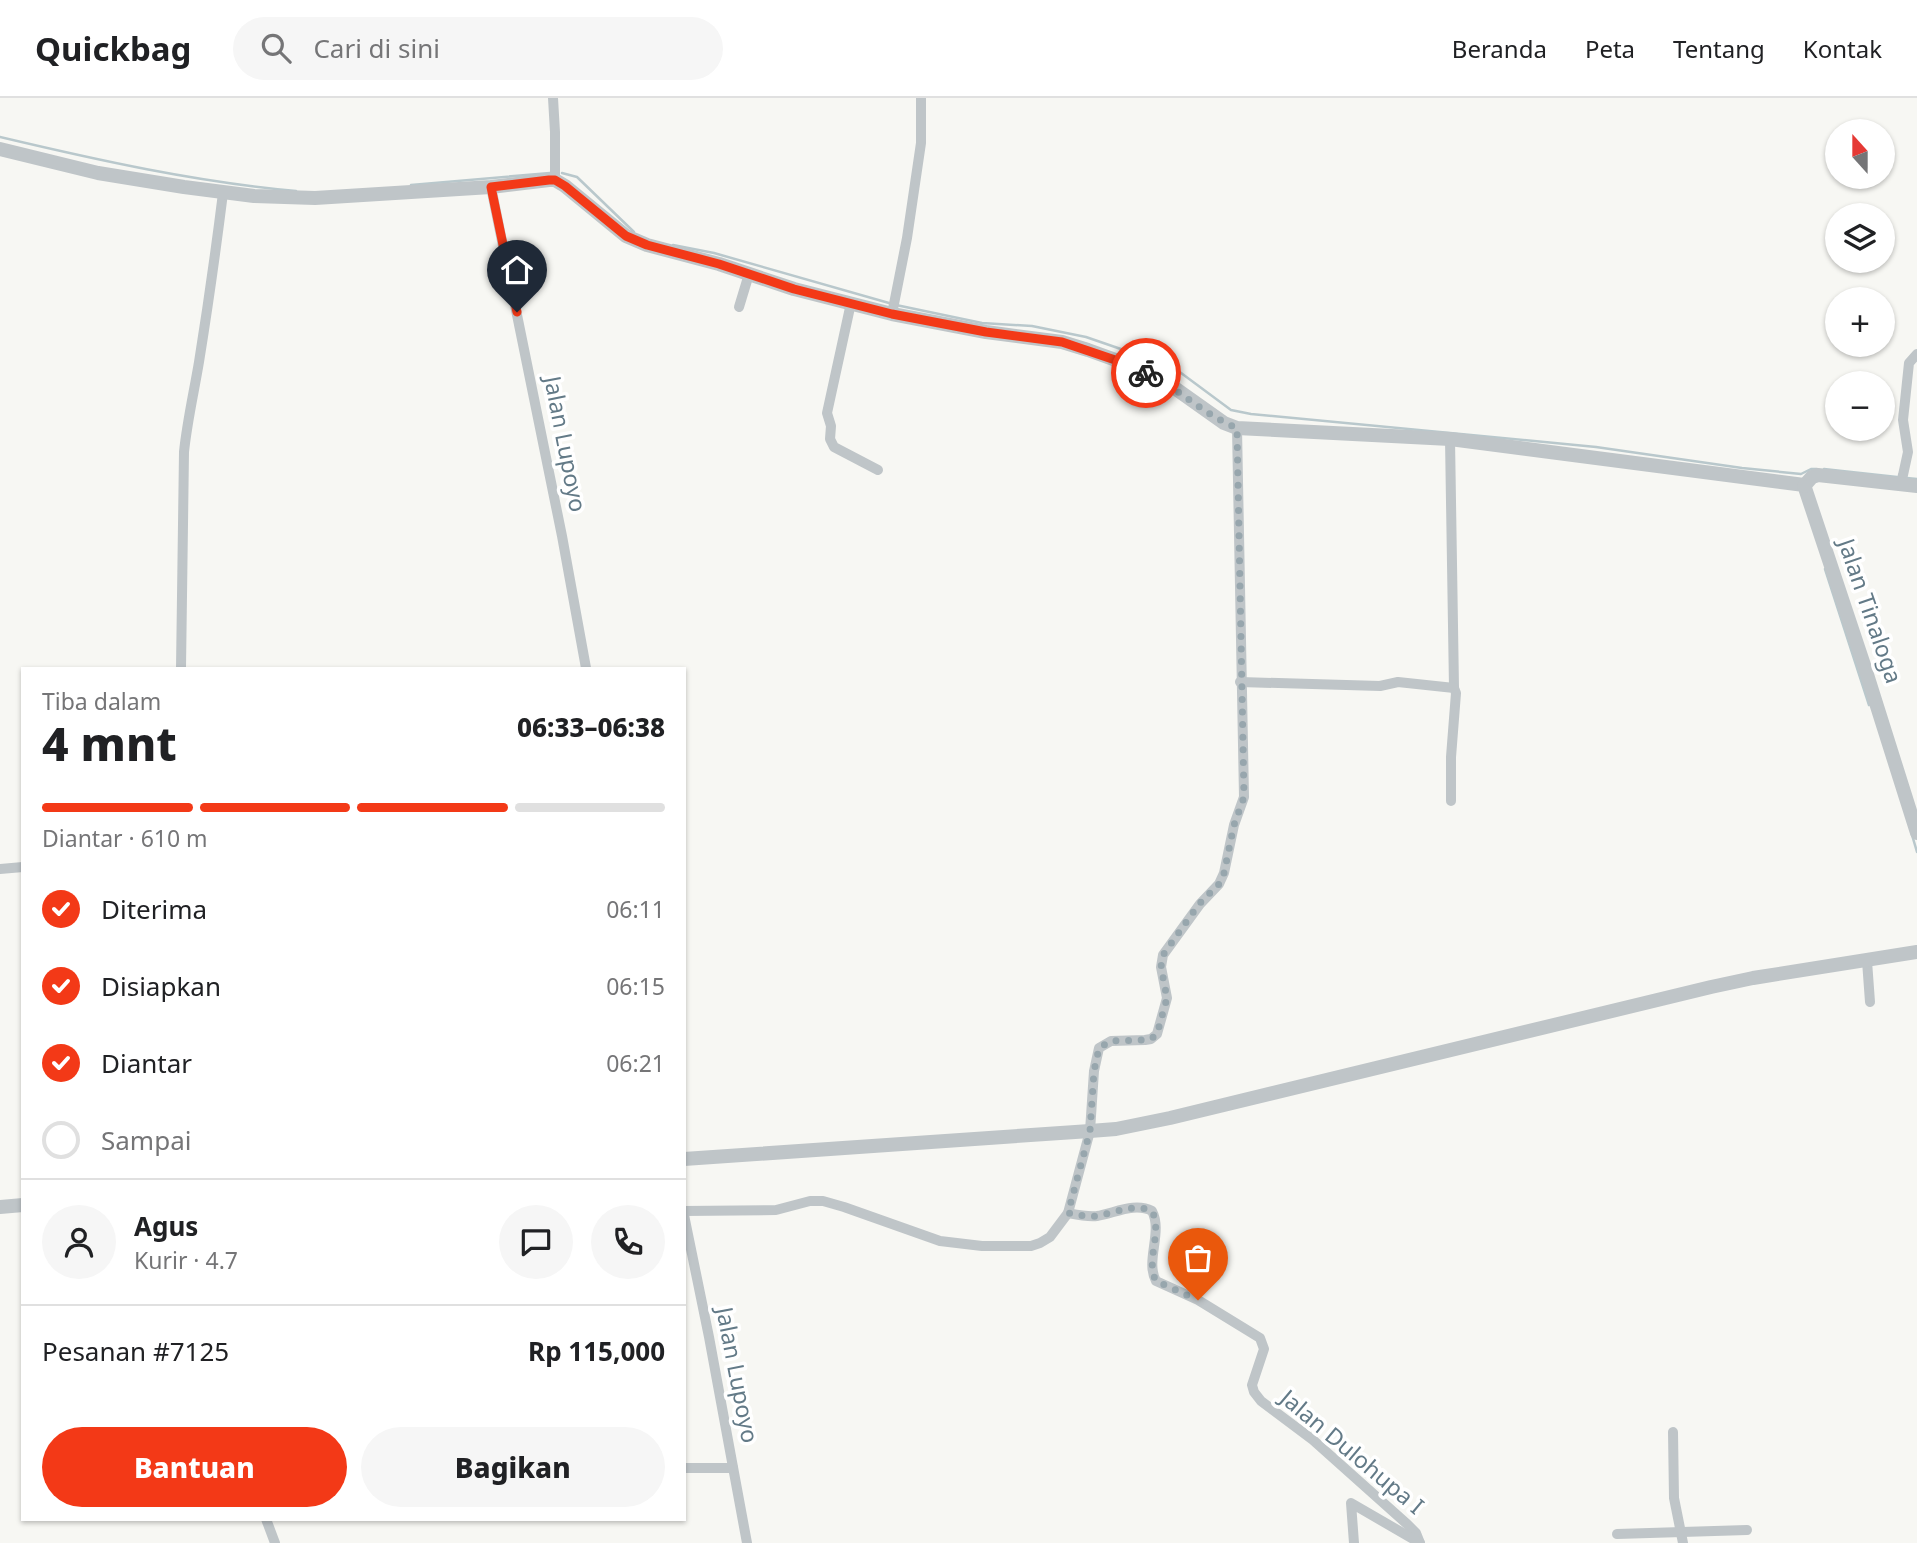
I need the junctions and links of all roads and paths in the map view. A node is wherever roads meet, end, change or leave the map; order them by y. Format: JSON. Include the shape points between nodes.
{"nodes":[{"id":1,"x":553,"y":98,"type":"edge"},
{"id":2,"x":921,"y":98,"type":"edge"},
{"id":3,"x":0,"y":149,"type":"edge"},
{"id":4,"x":555,"y":180,"type":"junction"},
{"id":5,"x":498,"y":186,"type":"junction"},
{"id":6,"x":223,"y":192,"type":"junction"},
{"id":7,"x":748,"y":278,"type":"junction"},
{"id":8,"x":739,"y":307,"type":"dead end"},
{"id":9,"x":850,"y":308,"type":"junction"},
{"id":10,"x":894,"y":308,"type":"junction"},
{"id":11,"x":1917,"y":354,"type":"edge"},
{"id":12,"x":1237,"y":428,"type":"junction"},
{"id":13,"x":1450,"y":439,"type":"junction"},
{"id":14,"x":878,"y":470,"type":"dead end"},
{"id":15,"x":1902,"y":479,"type":"junction"},
{"id":16,"x":1804,"y":482,"type":"junction"},
{"id":17,"x":1917,"y":486,"type":"edge"},
{"id":18,"x":181,"y":667,"type":"edge"},
{"id":19,"x":586,"y":667,"type":"edge"},
{"id":20,"x":1240,"y":682,"type":"junction"},
{"id":21,"x":1454,"y":688,"type":"junction"},
{"id":22,"x":1911,"y":798,"type":"edge"},
{"id":23,"x":1451,"y":801,"type":"dead end"},
{"id":24,"x":1917,"y":833,"type":"edge"},
{"id":25,"x":21,"y":867,"type":"edge"},
{"id":26,"x":0,"y":869,"type":"edge"},
{"id":27,"x":1917,"y":952,"type":"edge"},
{"id":28,"x":1867,"y":961,"type":"junction"},
{"id":29,"x":1870,"y":1002,"type":"dead end"},
{"id":30,"x":1090,"y":1131,"type":"junction"},
{"id":31,"x":686,"y":1159,"type":"edge"},
{"id":32,"x":21,"y":1205,"type":"edge"},
{"id":33,"x":0,"y":1208,"type":"edge"},
{"id":34,"x":686,"y":1213,"type":"edge"},
{"id":35,"x":1068,"y":1213,"type":"junction"},
{"id":36,"x":686,"y":1223,"type":"edge"},
{"id":37,"x":1673,"y":1432,"type":"dead end"},
{"id":38,"x":686,"y":1468,"type":"edge"},
{"id":39,"x":733,"y":1468,"type":"junction"},
{"id":40,"x":267,"y":1521,"type":"edge"},
{"id":41,"x":1747,"y":1530,"type":"dead end"},
{"id":42,"x":1616,"y":1534,"type":"dead end"},
{"id":43,"x":1682,"y":1538,"type":"edge"},
{"id":44,"x":275,"y":1543,"type":"edge"},
{"id":45,"x":747,"y":1543,"type":"edge"},
{"id":46,"x":1354,"y":1543,"type":"edge"},
{"id":47,"x":1420,"y":1543,"type":"edge"}],
"edges":[{"from":1,"to":4,"type":"street"},
{"from":2,"to":10,"type":"street","via":[[921,142]]},
{"from":3,"to":6,"type":"street","via":[[98,173]]},
{"from":4,"to":5,"type":"street"},
{"from":4,"to":7,"type":"street","via":[[638,242]]},
{"from":5,"to":6,"type":"street","via":[[315,198]]},
{"from":5,"to":19,"type":"street","name":"Jalan Lupoyo"},
{"from":6,"to":18,"type":"street","via":[[184,452]]},
{"from":7,"to":8,"type":"street"},
{"from":7,"to":9,"type":"street"},
{"from":9,"to":10,"type":"street"},
{"from":9,"to":14,"type":"street","via":[[827,413],[830,439],[837,450]]},
{"from":10,"to":12,"type":"street","via":[[986,332],[1088,350],[1169,384]]},
{"from":11,"to":15,"type":"street","via":[[1909,363],[1907,378],[1903,420],[1908,452]]},
{"from":12,"to":13,"type":"street"},
{"from":12,"to":20,"type":"street"},
{"from":13,"to":16,"type":"street"},
{"from":13,"to":21,"type":"street"},
{"from":15,"to":16,"type":"street","via":[[1818,475]]},
{"from":15,"to":17,"type":"street"},
{"from":16,"to":22,"type":"street","name":"Jalan Tinaloga"},
{"from":20,"to":21,"type":"street","via":[[1380,686],[1398,682]]},
{"from":20,"to":30,"type":"street","via":[[1244,797],[1224,873],[1163,955],[1167,998],[1157,1034],[1145,1040],[1111,1041],[1099,1048]]},
{"from":21,"to":23,"type":"street"},
{"from":22,"to":24,"type":"street","name":"Jalan Tinaloga"},
{"from":25,"to":26,"type":"street"},
{"from":27,"to":28,"type":"street"},
{"from":28,"to":29,"type":"street"},
{"from":28,"to":30,"type":"street","via":[[1711,987],[1150,1122]]},
{"from":30,"to":31,"type":"street"},
{"from":30,"to":35,"type":"street"},
{"from":32,"to":33,"type":"street"},
{"from":34,"to":35,"type":"street","via":[[776,1210],[823,1202],[940,1241],[982,1246],[1031,1246],[1046,1240]]},
{"from":35,"to":47,"type":"street","name":"Jalan Dulohupa I","via":[[1090,1216],[1137,1208],[1152,1211],[1156,1281],[1198,1300],[1260,1338],[1264,1349],[1252,1388],[1261,1401],[1335,1459],[1407,1524]]},
{"from":36,"to":39,"type":"street","name":"Jalan Lupoyo"},
{"from":37,"to":43,"type":"street","via":[[1675,1498]]},
{"from":38,"to":39,"type":"street"},
{"from":39,"to":45,"type":"street","name":"Jalan Lupoyo"},
{"from":40,"to":44,"type":"street"},
{"from":41,"to":43,"type":"street"},
{"from":42,"to":43,"type":"street"},
{"from":46,"to":47,"type":"street","via":[[1352,1503]]}]}
